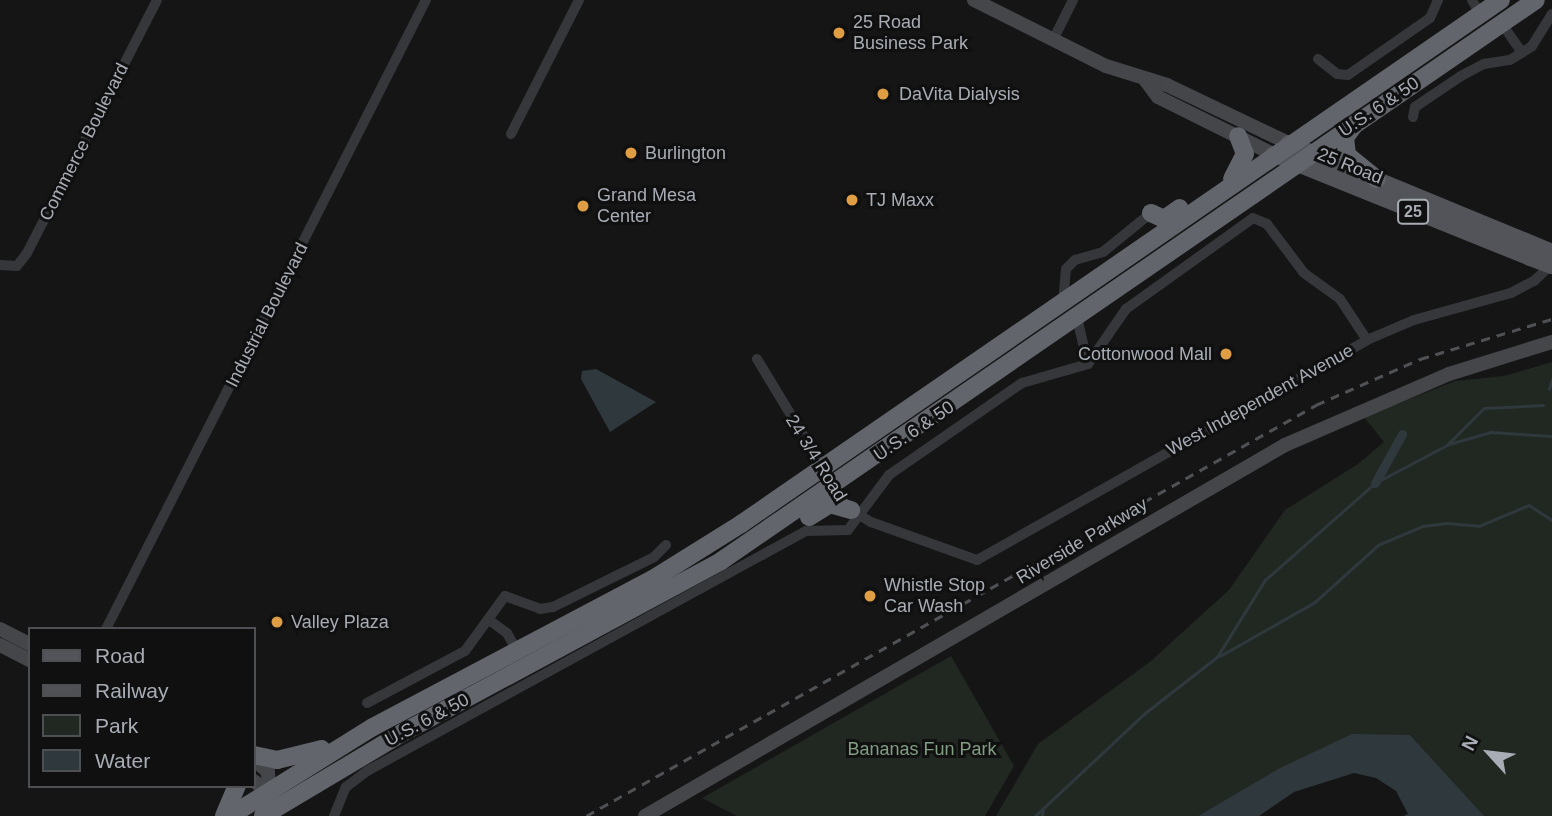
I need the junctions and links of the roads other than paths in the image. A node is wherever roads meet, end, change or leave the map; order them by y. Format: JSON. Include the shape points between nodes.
{"nodes":[{"id":1,"x":157,"y":0,"type":"edge"},
{"id":2,"x":426,"y":0,"type":"edge"},
{"id":3,"x":579,"y":0,"type":"edge"},
{"id":4,"x":975,"y":0,"type":"edge"},
{"id":5,"x":1073,"y":0,"type":"edge"},
{"id":6,"x":1438,"y":0,"type":"edge"},
{"id":7,"x":1501,"y":0,"type":"edge"},
{"id":8,"x":1517,"y":0,"type":"edge"},
{"id":9,"x":1536,"y":0,"type":"edge"},
{"id":10,"x":1476,"y":7,"type":"edge"},
{"id":11,"x":1552,"y":14,"type":"edge"},
{"id":12,"x":1502,"y":24,"type":"junction"},
{"id":13,"x":1053,"y":40,"type":"junction"},
{"id":14,"x":1522,"y":53,"type":"junction"},
{"id":15,"x":1318,"y":59,"type":"dead end"},
{"id":16,"x":1146,"y":81,"type":"junction"},
{"id":17,"x":1416,"y":82,"type":"junction"},
{"id":18,"x":1380,"y":104,"type":"junction"},
{"id":19,"x":1413,"y":117,"type":"dead end"},
{"id":20,"x":512,"y":134,"type":"dead end"},
{"id":21,"x":1238,"y":136,"type":"junction"},
{"id":22,"x":1288,"y":143,"type":"junction"},
{"id":23,"x":1311,"y":153,"type":"junction"},
{"id":24,"x":1273,"y":154,"type":"junction"},
{"id":25,"x":1296,"y":165,"type":"junction"},
{"id":26,"x":1377,"y":179,"type":"junction"},
{"id":27,"x":1220,"y":192,"type":"junction"},
{"id":28,"x":1151,"y":213,"type":"joint"},
{"id":29,"x":1168,"y":229,"type":"junction"},
{"id":30,"x":1540,"y":252,"type":"edge"},
{"id":31,"x":0,"y":265,"type":"edge"},
{"id":32,"x":1552,"y":265,"type":"edge"},
{"id":33,"x":1063,"y":303,"type":"junction"},
{"id":34,"x":1077,"y":318,"type":"junction"},
{"id":35,"x":1367,"y":340,"type":"junction"},
{"id":36,"x":1552,"y":344,"type":"edge"},
{"id":37,"x":757,"y":359,"type":"dead end"},
{"id":38,"x":1088,"y":363,"type":"junction"},
{"id":39,"x":948,"y":407,"type":"junction"},
{"id":40,"x":822,"y":474,"type":"junction"},
{"id":41,"x":855,"y":513,"type":"junction"},
{"id":42,"x":666,"y":545,"type":"dead end"},
{"id":43,"x":977,"y":560,"type":"joint"},
{"id":44,"x":695,"y":576,"type":"junction"},
{"id":45,"x":489,"y":620,"type":"junction"},
{"id":46,"x":107,"y":627,"type":"edge"},
{"id":47,"x":0,"y":629,"type":"edge"},
{"id":48,"x":0,"y":645,"type":"edge"},
{"id":49,"x":517,"y":651,"type":"junction"},
{"id":50,"x":28,"y":655,"type":"edge"},
{"id":51,"x":367,"y":702,"type":"dead end"},
{"id":52,"x":373,"y":727,"type":"junction"},
{"id":53,"x":402,"y":733,"type":"junction"},
{"id":54,"x":256,"y":757,"type":"edge"},
{"id":55,"x":256,"y":759,"type":"edge"},
{"id":56,"x":236,"y":788,"type":"edge"},
{"id":57,"x":272,"y":798,"type":"edge"},
{"id":58,"x":665,"y":803,"type":"junction"},
{"id":59,"x":224,"y":816,"type":"edge"},
{"id":60,"x":230,"y":816,"type":"edge"},
{"id":61,"x":263,"y":816,"type":"edge"},
{"id":62,"x":334,"y":816,"type":"edge"},
{"id":63,"x":637,"y":816,"type":"edge"},
{"id":64,"x":645,"y":816,"type":"edge"}],
"edges":[{"from":1,"to":31,"type":"street","name":"Commerce Boulevard","via":[[27,253],[17,266]]},
{"from":2,"to":46,"type":"street","name":"Industrial Boulevard"},
{"from":3,"to":20,"type":"street"},
{"from":4,"to":13,"type":"main road","name":"25 Road","number":"25"},
{"from":5,"to":13,"type":"street"},
{"from":6,"to":15,"type":"street","via":[[1430,18],[1348,75],[1340,75]]},
{"from":7,"to":10,"type":"highway","name":"U.S. 6 & 50"},
{"from":8,"to":12,"type":"highway"},
{"from":9,"to":12,"type":"highway","name":"U.S. 6 & 50"},
{"from":10,"to":17,"type":"highway","via":[[1477,28],[1430,64]]},
{"from":10,"to":22,"type":"highway","name":"U.S. 6 & 50"},
{"from":11,"to":14,"type":"street","via":[[1532,46]]},
{"from":12,"to":14,"type":"street"},
{"from":12,"to":17,"type":"highway","name":"U.S. 6 & 50"},
{"from":13,"to":16,"type":"main road","name":"25 Road","number":"25"},
{"from":14,"to":19,"type":"street","via":[[1461,76],[1415,107]]},
{"from":16,"to":21,"type":"main road","name":"25 Road","number":"25","via":[[1158,97]]},
{"from":16,"to":22,"type":"main road","name":"25 Road","number":"25","via":[[1167,85]]},
{"from":17,"to":18,"type":"highway","name":"U.S. 6 & 50"},
{"from":18,"to":23,"type":"highway","name":"U.S. 6 & 50"},
{"from":18,"to":26,"type":"highway","via":[[1353,126],[1344,144],[1347,155]]},
{"from":21,"to":24,"type":"main road","name":"25 Road","number":"25"},
{"from":21,"to":27,"type":"highway","via":[[1244,161]]},
{"from":22,"to":23,"type":"main road","name":"25 Road","number":"25"},
{"from":22,"to":24,"type":"highway","name":"U.S. 6 & 50"},
{"from":23,"to":25,"type":"highway","name":"U.S. 6 & 50"},
{"from":23,"to":26,"type":"main road","name":"25 Road","number":"25"},
{"from":24,"to":25,"type":"main road","name":"25 Road","number":"25"},
{"from":24,"to":27,"type":"highway","name":"U.S. 6 & 50"},
{"from":25,"to":30,"type":"main road","name":"25 Road","number":"25"},
{"from":25,"to":34,"type":"highway","name":"U.S. 6 & 50"},
{"from":26,"to":30,"type":"main road","name":"25 Road","number":"25"},
{"from":27,"to":28,"type":"highway","via":[[1197,197],[1164,219]]},
{"from":27,"to":29,"type":"highway","name":"U.S. 6 & 50"},
{"from":28,"to":33,"type":"street","via":[[1103,252],[1075,260],[1066,269]]},
{"from":29,"to":33,"type":"highway","name":"U.S. 6 & 50"},
{"from":29,"to":34,"type":"highway","via":[[1143,257],[1082,303]]},
{"from":30,"to":32,"type":"main road","name":"25 Road","number":"25","bridge":true},
{"from":32,"to":35,"type":"street","name":"West Independent Avenue","via":[[1511,293],[1414,320]]},
{"from":33,"to":39,"type":"highway","via":[[1059,316],[1047,328],[981,374]]},
{"from":33,"to":40,"type":"highway","name":"U.S. 6 & 50"},
{"from":34,"to":38,"type":"street"},
{"from":34,"to":39,"type":"highway","name":"U.S. 6 & 50"},
{"from":35,"to":38,"type":"street","via":[[1340,299],[1304,273],[1267,224],[1256,218],[1126,309]]},
{"from":35,"to":43,"type":"street","name":"West Independent Avenue"},
{"from":36,"to":58,"type":"main road","name":"Riverside Parkway","via":[[1449,374],[1285,445]]},
{"from":37,"to":40,"type":"street","name":"24 3/4 Road"},
{"from":38,"to":41,"type":"street","via":[[1023,383],[979,411],[889,475]]},
{"from":39,"to":40,"type":"highway","name":"U.S. 6 & 50"},
{"from":40,"to":41,"type":"street","name":"24 3/4 Road"},
{"from":40,"to":44,"type":"highway","name":"U.S. 6 & 50"},
{"from":40,"to":49,"type":"highway","name":"U.S. 6 & 50","via":[[653,579]]},
{"from":41,"to":43,"type":"street","name":"24 3/4 Road"},
{"from":41,"to":44,"type":"highway","via":[[830,504],[731,566]]},
{"from":41,"to":62,"type":"street","via":[[848,530],[806,531],[368,771],[346,787]]},
{"from":42,"to":45,"type":"street","via":[[654,557],[553,607],[540,609],[508,595]]},
{"from":44,"to":53,"type":"highway","name":"U.S. 6 & 50"},
{"from":45,"to":49,"type":"street","via":[[507,633]]},
{"from":45,"to":51,"type":"street","via":[[459,656]]},
{"from":47,"to":50,"type":"main road"},
{"from":48,"to":50,"type":"main road"},
{"from":49,"to":52,"type":"highway","name":"U.S. 6 & 50"},
{"from":49,"to":53,"type":"highway","via":[[509,666],[422,713]]},
{"from":52,"to":54,"type":"highway","via":[[356,730],[307,755],[277,760]]},
{"from":52,"to":57,"type":"highway","name":"U.S. 6 & 50"},
{"from":53,"to":57,"type":"highway","name":"U.S. 6 & 50"},
{"from":55,"to":57,"type":"main road","via":[[268,772]]},
{"from":56,"to":59,"type":"highway"},
{"from":57,"to":60,"type":"highway","name":"U.S. 6 & 50"},
{"from":57,"to":61,"type":"highway","name":"U.S. 6 & 50"},
{"from":58,"to":63,"type":"main road","name":"Riverside Parkway"},
{"from":58,"to":64,"type":"main road","name":"Riverside Parkway"}]}
